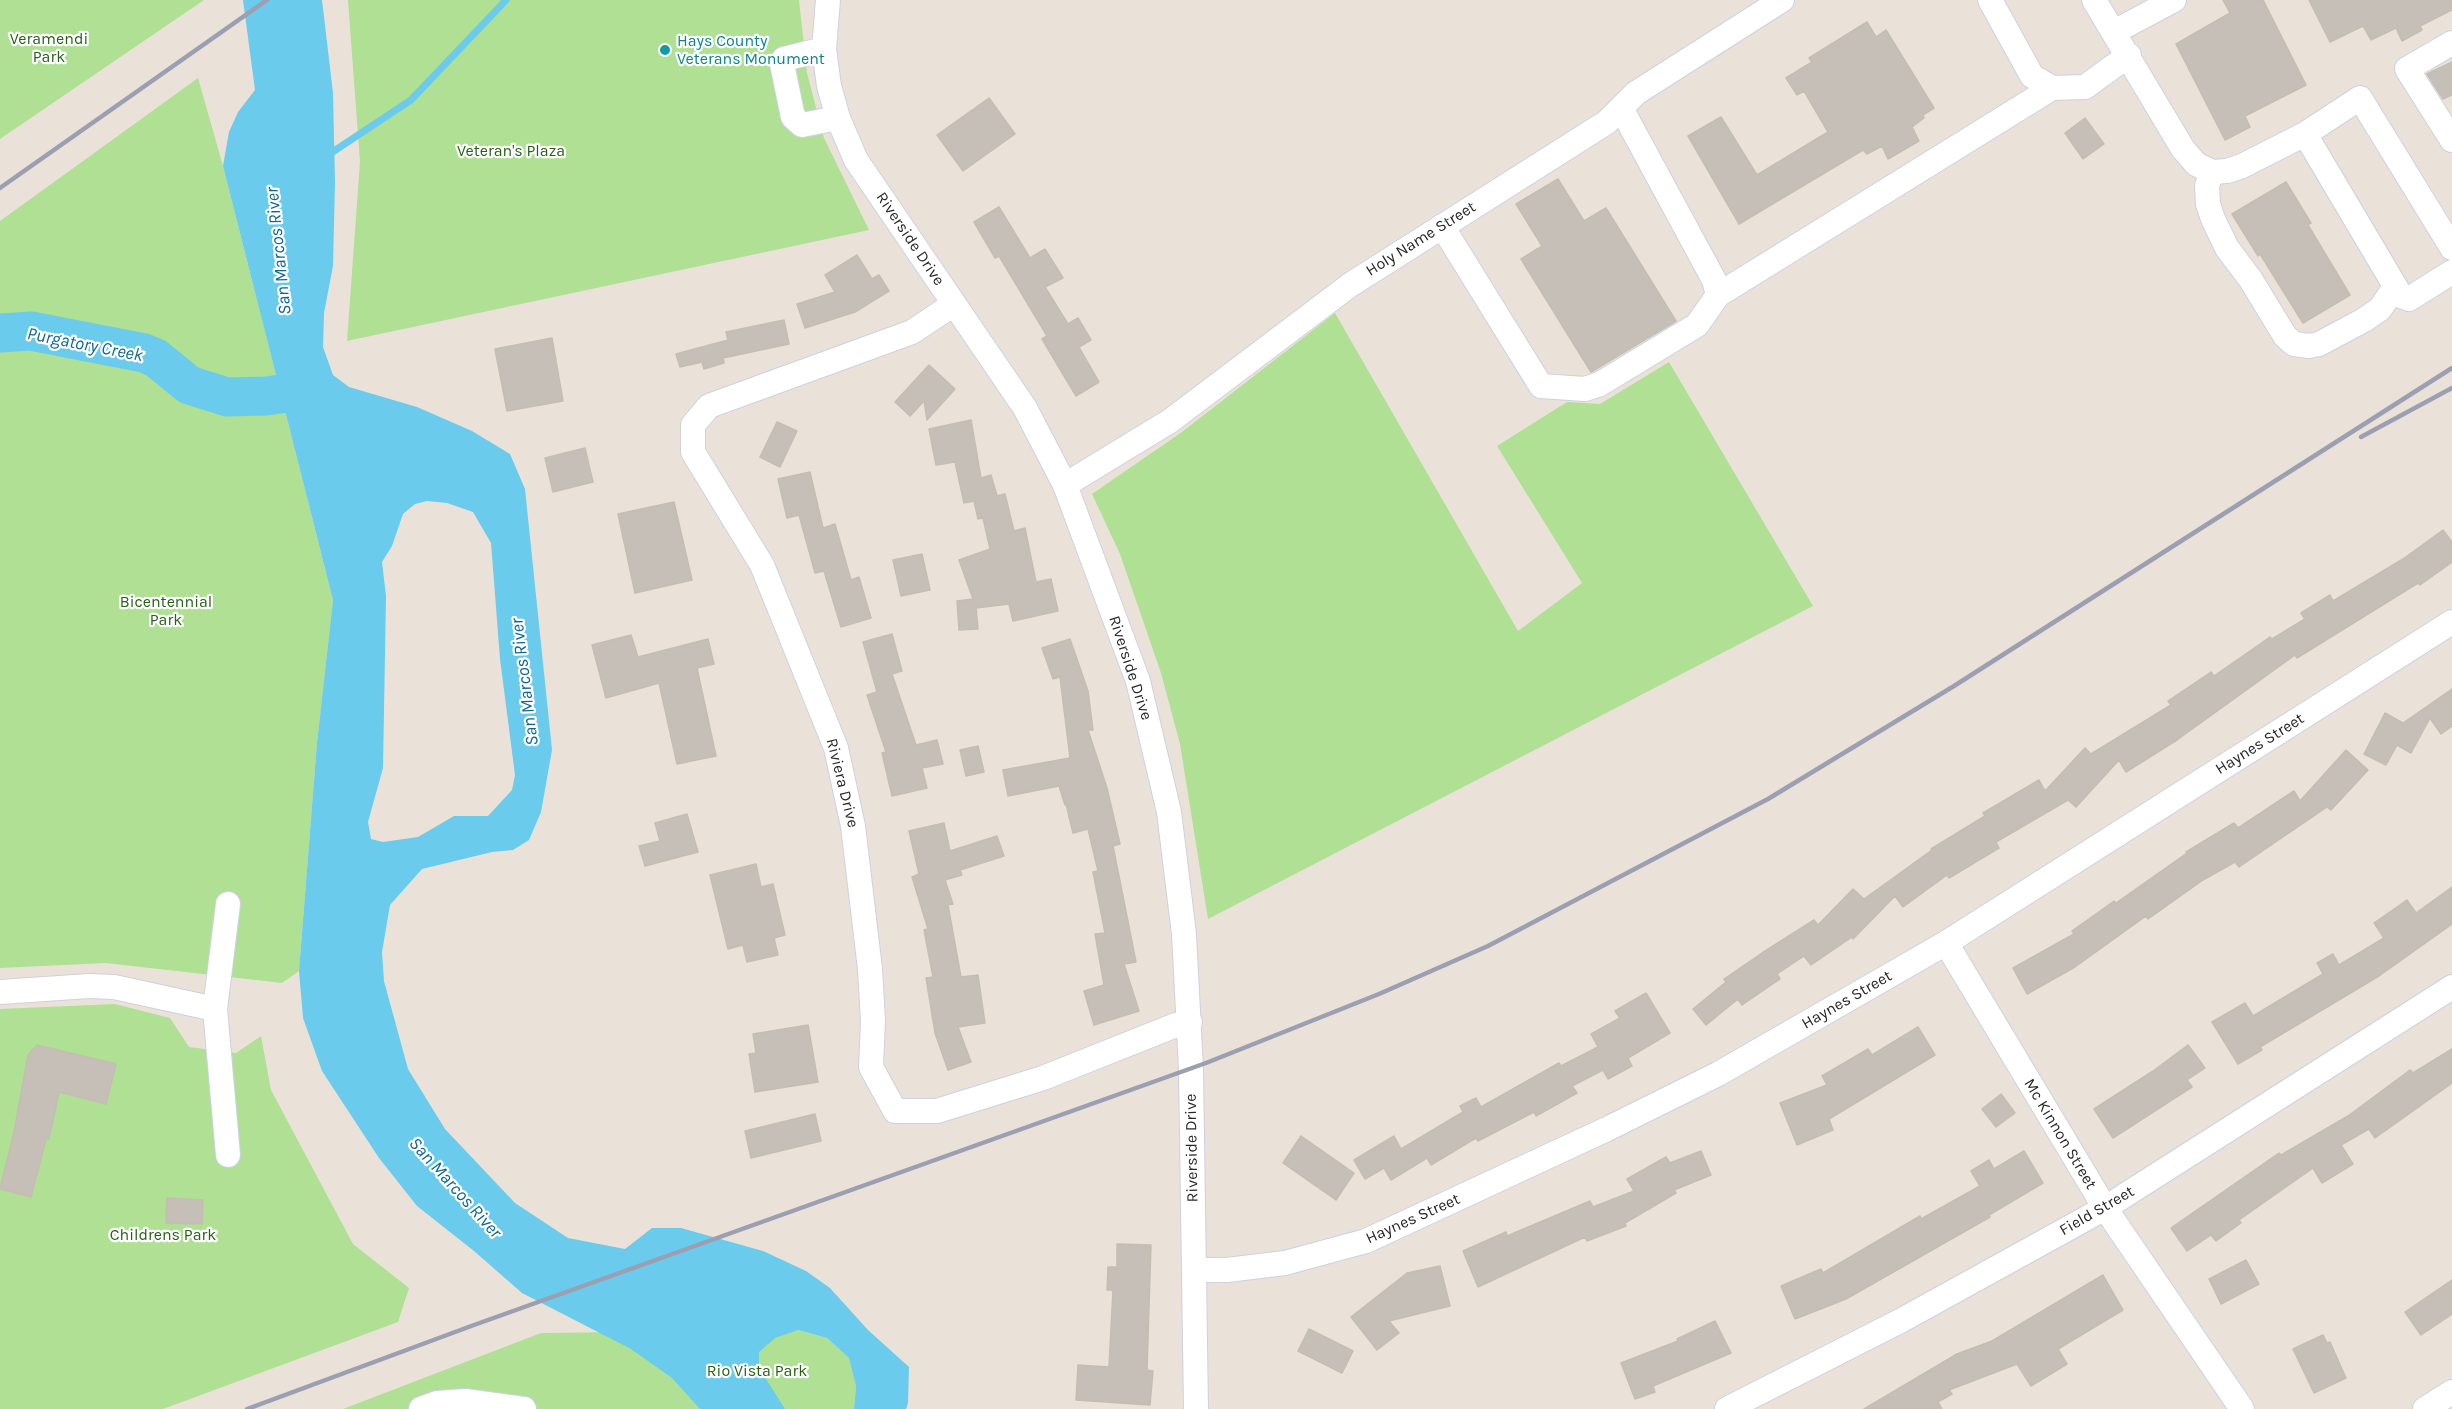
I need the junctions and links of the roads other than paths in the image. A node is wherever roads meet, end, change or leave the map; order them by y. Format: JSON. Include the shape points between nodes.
{"nodes":[{"id":1,"x":828,"y":0,"type":"edge"},
{"id":2,"x":1782,"y":0,"type":"edge"},
{"id":3,"x":1990,"y":0,"type":"edge"},
{"id":4,"x":2094,"y":0,"type":"edge"},
{"id":5,"x":2172,"y":1,"type":"edge"},
{"id":6,"x":2114,"y":32,"type":"junction"},
{"id":7,"x":2452,"y":44,"type":"edge"},
{"id":8,"x":824,"y":49,"type":"junction"},
{"id":9,"x":2129,"y":55,"type":"junction"},
{"id":10,"x":2052,"y":88,"type":"junction"},
{"id":11,"x":1621,"y":108,"type":"junction"},
{"id":12,"x":838,"y":118,"type":"junction"},
{"id":13,"x":2450,"y":131,"type":"edge"},
{"id":14,"x":2305,"y":134,"type":"junction"},
{"id":15,"x":2212,"y":171,"type":"junction"},
{"id":16,"x":1442,"y":226,"type":"junction"},
{"id":17,"x":2452,"y":248,"type":"edge"},
{"id":18,"x":2452,"y":272,"type":"edge"},
{"id":19,"x":2395,"y":287,"type":"junction"},
{"id":20,"x":1718,"y":295,"type":"junction"},
{"id":21,"x":954,"y":304,"type":"junction"},
{"id":22,"x":1065,"y":486,"type":"junction"},
{"id":23,"x":2452,"y":622,"type":"edge"},
{"id":24,"x":228,"y":904,"type":"dead end"},
{"id":25,"x":1946,"y":943,"type":"junction"},
{"id":26,"x":2452,"y":987,"type":"edge"},
{"id":27,"x":0,"y":992,"type":"edge"},
{"id":28,"x":215,"y":1008,"type":"junction"},
{"id":29,"x":1190,"y":1022,"type":"junction"},
{"id":30,"x":228,"y":1155,"type":"dead end"},
{"id":31,"x":2105,"y":1208,"type":"junction"},
{"id":32,"x":1194,"y":1270,"type":"junction"},
{"id":33,"x":2452,"y":1392,"type":"edge"},
{"id":34,"x":421,"y":1409,"type":"edge"},
{"id":35,"x":524,"y":1409,"type":"edge"},
{"id":36,"x":1196,"y":1409,"type":"edge"},
{"id":37,"x":1727,"y":1409,"type":"edge"},
{"id":38,"x":2242,"y":1409,"type":"edge"},
{"id":39,"x":2425,"y":1409,"type":"edge"}],
"edges":[{"from":1,"to":8,"type":"street","name":"Riverside Drive"},
{"from":2,"to":11,"type":"street","name":"Holy Name Street","via":[[1636,93]]},
{"from":3,"to":10,"type":"street","via":[[2032,76]]},
{"from":4,"to":6,"type":"street"},
{"from":5,"to":6,"type":"street"},
{"from":6,"to":9,"type":"street"},
{"from":7,"to":13,"type":"street","via":[[2407,69]]},
{"from":8,"to":12,"type":"street","name":"Riverside Drive"},
{"from":8,"to":12,"type":"street","via":[[784,59],[782,64],[793,117],[802,125]]},
{"from":9,"to":10,"type":"street","via":[[2085,87]]},
{"from":9,"to":15,"type":"street","via":[[2183,149],[2196,164]]},
{"from":10,"to":20,"type":"street"},
{"from":11,"to":16,"type":"street","name":"Holy Name Street","via":[[1607,122]]},
{"from":11,"to":20,"type":"street","via":[[1714,280]]},
{"from":12,"to":21,"type":"street","name":"Riverside Drive","via":[[856,160]]},
{"from":14,"to":15,"type":"street","via":[[2242,166]]},
{"from":14,"to":17,"type":"street","via":[[2360,98]]},
{"from":14,"to":19,"type":"street"},
{"from":15,"to":19,"type":"street","via":[[2207,186],[2213,219],[2285,336],[2294,344],[2319,344],[2364,320],[2380,309]]},
{"from":16,"to":20,"type":"street","via":[[1541,386],[1585,389],[1600,384],[1697,325]]},
{"from":16,"to":22,"type":"street","name":"Holy Name Street","via":[[1350,285],[1170,421]]},
{"from":18,"to":19,"type":"street","via":[[2409,299],[2401,297]]},
{"from":21,"to":22,"type":"street","name":"Riverside Drive","via":[[1025,408]]},
{"from":21,"to":29,"type":"street","name":"Riviera Drive","via":[[912,332],[709,406],[693,425],[693,452],[762,566],[836,748],[853,826],[870,969],[871,1066],[895,1111],[937,1112],[1043,1078]]},
{"from":22,"to":29,"type":"street","name":"Riverside Drive","via":[[1138,681],[1169,812]]},
{"from":23,"to":25,"type":"street","name":"Haynes Street"},
{"from":24,"to":28,"type":"street"},
{"from":25,"to":31,"type":"street","name":"Mc Kinnon Street"},
{"from":25,"to":32,"type":"street","name":"Haynes Street","via":[[1718,1074],[1401,1226],[1366,1241],[1285,1263]]},
{"from":26,"to":31,"type":"street","name":"Field Street"},
{"from":27,"to":28,"type":"street","via":[[114,987]]},
{"from":28,"to":30,"type":"street"},
{"from":29,"to":32,"type":"street","name":"Riverside Drive"},
{"from":31,"to":37,"type":"street","name":"Field Street","via":[[1902,1320]]},
{"from":31,"to":38,"type":"street","name":"Mc Kinnon Street"},
{"from":32,"to":36,"type":"street","name":"Riverside Drive"},
{"from":33,"to":39,"type":"street"},
{"from":34,"to":35,"type":"street","via":[[437,1403],[465,1401]]}]}
